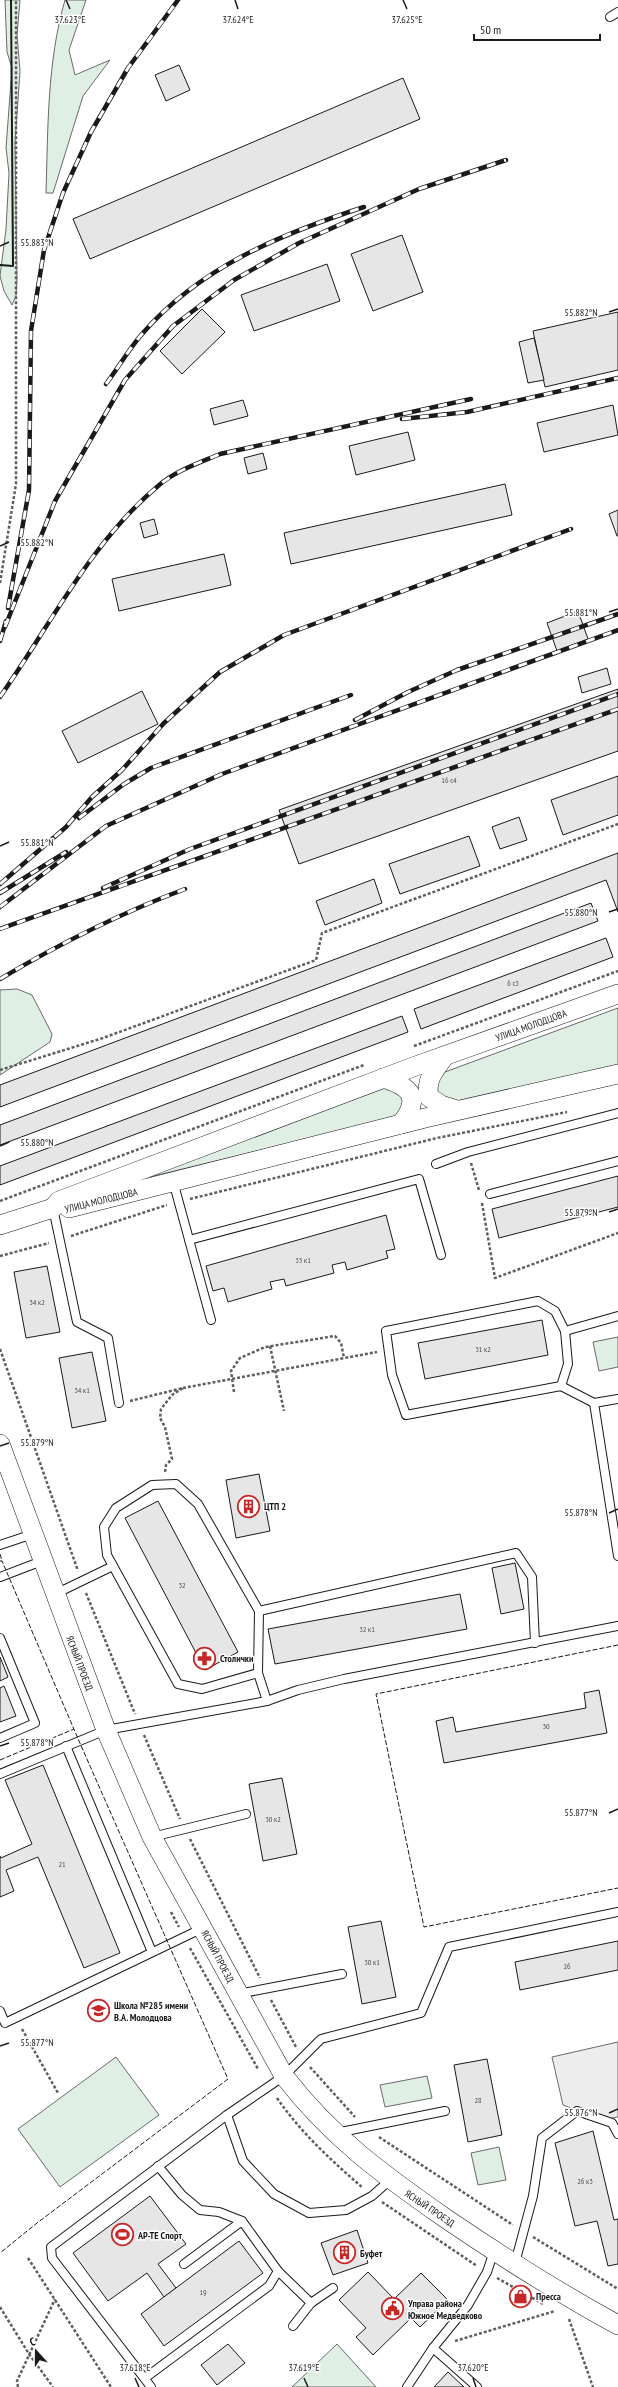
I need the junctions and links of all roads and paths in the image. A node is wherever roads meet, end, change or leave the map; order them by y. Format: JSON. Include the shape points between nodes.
{"nodes":[{"id":1,"x":16,"y":0,"type":"edge"},
{"id":2,"x":618,"y":12,"type":"edge"},
{"id":3,"x":610,"y":17,"type":"dead end"},
{"id":4,"x":0,"y":583,"type":"edge"},
{"id":5,"x":618,"y":824,"type":"edge"},
{"id":6,"x":618,"y":971,"type":"edge"},
{"id":7,"x":618,"y":994,"type":"edge"},
{"id":8,"x":412,"y":1046,"type":"dead end"},
{"id":9,"x":445,"y":1056,"type":"junction"},
{"id":10,"x":368,"y":1063,"type":"dead end"},
{"id":11,"x":0,"y":1070,"type":"edge"},
{"id":12,"x":618,"y":1074,"type":"edge"},
{"id":13,"x":383,"y":1078,"type":"junction"},
{"id":14,"x":457,"y":1110,"type":"junction"},
{"id":15,"x":573,"y":1111,"type":"dead end"},
{"id":16,"x":618,"y":1113,"type":"edge"},
{"id":17,"x":401,"y":1124,"type":"junction"},
{"id":18,"x":468,"y":1152,"type":"junction"},
{"id":19,"x":618,"y":1161,"type":"edge"},
{"id":20,"x":436,"y":1164,"type":"dead end"},
{"id":21,"x":174,"y":1182,"type":"junction"},
{"id":22,"x":490,"y":1194,"type":"dead end"},
{"id":23,"x":0,"y":1201,"type":"edge"},
{"id":24,"x":179,"y":1202,"type":"junction"},
{"id":25,"x":53,"y":1208,"type":"junction"},
{"id":26,"x":0,"y":1225,"type":"edge"},
{"id":27,"x":618,"y":1233,"type":"edge"},
{"id":28,"x":60,"y":1240,"type":"junction"},
{"id":29,"x":189,"y":1240,"type":"junction"},
{"id":30,"x":441,"y":1255,"type":"dead end"},
{"id":31,"x":0,"y":1256,"type":"edge"},
{"id":32,"x":618,"y":1316,"type":"edge"},
{"id":33,"x":211,"y":1320,"type":"dead end"},
{"id":34,"x":565,"y":1331,"type":"junction"},
{"id":35,"x":270,"y":1346,"type":"junction"},
{"id":36,"x":0,"y":1349,"type":"edge"},
{"id":37,"x":389,"y":1350,"type":"junction"},
{"id":38,"x":344,"y":1358,"type":"junction"},
{"id":39,"x":275,"y":1371,"type":"junction"},
{"id":40,"x":232,"y":1379,"type":"junction"},
{"id":41,"x":561,"y":1386,"type":"junction"},
{"id":42,"x":184,"y":1388,"type":"junction"},
{"id":43,"x":234,"y":1392,"type":"dead end"},
{"id":44,"x":618,"y":1399,"type":"edge"},
{"id":45,"x":120,"y":1403,"type":"joint"},
{"id":46,"x":594,"y":1403,"type":"junction"},
{"id":47,"x":284,"y":1411,"type":"dead end"},
{"id":48,"x":0,"y":1444,"type":"edge"},
{"id":49,"x":164,"y":1485,"type":"junction"},
{"id":50,"x":33,"y":1534,"type":"junction"},
{"id":51,"x":0,"y":1545,"type":"edge"},
{"id":52,"x":618,"y":1556,"type":"edge"},
{"id":53,"x":42,"y":1561,"type":"junction"},
{"id":54,"x":113,"y":1566,"type":"junction"},
{"id":55,"x":0,"y":1577,"type":"edge"},
{"id":56,"x":81,"y":1581,"type":"junction"},
{"id":57,"x":55,"y":1594,"type":"junction"},
{"id":58,"x":259,"y":1611,"type":"junction"},
{"id":59,"x":618,"y":1626,"type":"edge"},
{"id":60,"x":0,"y":1638,"type":"edge"},
{"id":61,"x":535,"y":1643,"type":"junction"},
{"id":62,"x":258,"y":1672,"type":"junction"},
{"id":63,"x":266,"y":1701,"type":"junction"},
{"id":64,"x":139,"y":1724,"type":"junction"},
{"id":65,"x":106,"y":1730,"type":"junction"},
{"id":66,"x":0,"y":1738,"type":"edge"},
{"id":67,"x":66,"y":1746,"type":"junction"},
{"id":68,"x":0,"y":1774,"type":"edge"},
{"id":69,"x":246,"y":1814,"type":"dead end"},
{"id":70,"x":185,"y":1829,"type":"junction"},
{"id":71,"x":152,"y":1836,"type":"junction"},
{"id":72,"x":618,"y":1912,"type":"edge"},
{"id":73,"x":203,"y":1928,"type":"junction"},
{"id":74,"x":152,"y":1952,"type":"junction"},
{"id":75,"x":342,"y":1974,"type":"dead end"},
{"id":76,"x":266,"y":1989,"type":"junction"},
{"id":77,"x":238,"y":1994,"type":"junction"},
{"id":78,"x":0,"y":2011,"type":"edge"},
{"id":79,"x":16,"y":2018,"type":"junction"},
{"id":80,"x":301,"y":2057,"type":"junction"},
{"id":81,"x":284,"y":2076,"type":"junction"},
{"id":82,"x":58,"y":2093,"type":"dead end"},
{"id":83,"x":445,"y":2111,"type":"dead end"},
{"id":84,"x":226,"y":2115,"type":"junction"},
{"id":85,"x":364,"y":2127,"type":"junction"},
{"id":86,"x":334,"y":2133,"type":"junction"},
{"id":87,"x":618,"y":2134,"type":"edge"},
{"id":88,"x":158,"y":2166,"type":"junction"},
{"id":89,"x":390,"y":2180,"type":"junction"},
{"id":90,"x":242,"y":2221,"type":"junction"},
{"id":91,"x":523,"y":2230,"type":"junction"},
{"id":92,"x":494,"y":2251,"type":"junction"},
{"id":93,"x":28,"y":2258,"type":"dead end"},
{"id":94,"x":184,"y":2264,"type":"dead end"},
{"id":95,"x":514,"y":2264,"type":"junction"},
{"id":96,"x":278,"y":2271,"type":"junction"},
{"id":97,"x":333,"y":2288,"type":"dead end"},
{"id":98,"x":618,"y":2289,"type":"edge"},
{"id":99,"x":55,"y":2299,"type":"junction"},
{"id":100,"x":311,"y":2303,"type":"junction"},
{"id":101,"x":0,"y":2307,"type":"edge"},
{"id":102,"x":555,"y":2311,"type":"dead end"},
{"id":103,"x":569,"y":2319,"type":"dead end"},
{"id":104,"x":293,"y":2326,"type":"dead end"},
{"id":105,"x":618,"y":2326,"type":"edge"},
{"id":106,"x":433,"y":2348,"type":"junction"},
{"id":107,"x":29,"y":2354,"type":"junction"},
{"id":108,"x":145,"y":2378,"type":"junction"},
{"id":109,"x":18,"y":2387,"type":"edge"},
{"id":110,"x":53,"y":2387,"type":"edge"},
{"id":111,"x":111,"y":2387,"type":"edge"},
{"id":112,"x":151,"y":2387,"type":"edge"},
{"id":113,"x":407,"y":2387,"type":"edge"},
{"id":114,"x":477,"y":2387,"type":"edge"},
{"id":115,"x":593,"y":2387,"type":"edge"}],
"edges":[{"from":1,"to":4,"type":"path","via":[[16,484]]},
{"from":2,"to":3,"type":"lane"},
{"from":5,"to":11,"type":"path","via":[[322,933],[316,960],[103,1038]]},
{"from":6,"to":8,"type":"path"},
{"from":7,"to":9,"type":"street","name":"УЛИЦА МОЛОДЦОВА"},
{"from":9,"to":13,"type":"street","name":"УЛИЦА МОЛОДЦОВА"},
{"from":9,"to":14,"type":"street","via":[[432,1073],[427,1087],[429,1097],[441,1105]]},
{"from":10,"to":23,"type":"path"},
{"from":12,"to":14,"type":"street","name":"УЛИЦА МОЛОДЦОВА"},
{"from":13,"to":17,"type":"street","via":[[400,1083],[410,1092],[413,1101],[410,1113]]},
{"from":13,"to":25,"type":"street","name":"УЛИЦА МОЛОДЦОВА","via":[[59,1201]]},
{"from":14,"to":17,"type":"street","name":"УЛИЦА МОЛОДЦОВА"},
{"from":15,"to":24,"type":"path","via":[[437,1138]]},
{"from":16,"to":18,"type":"lane"},
{"from":17,"to":21,"type":"street","name":"УЛИЦА МОЛОДЦОВА"},
{"from":18,"to":20,"type":"lane"},
{"from":18,"to":27,"type":"path","via":[[480,1196],[496,1278]]},
{"from":19,"to":22,"type":"lane"},
{"from":21,"to":24,"type":"lane"},
{"from":21,"to":25,"type":"street","name":"УЛИЦА МОЛОДЦОВА","via":[[60,1210]]},
{"from":24,"to":28,"type":"path"},
{"from":24,"to":29,"type":"lane"},
{"from":25,"to":26,"type":"street"},
{"from":25,"to":28,"type":"lane"},
{"from":28,"to":31,"type":"path"},
{"from":28,"to":45,"type":"lane","via":[[77,1322],[108,1338]]},
{"from":29,"to":30,"type":"lane","via":[[419,1179]]},
{"from":29,"to":33,"type":"lane"},
{"from":32,"to":34,"type":"lane"},
{"from":34,"to":37,"type":"lane","via":[[555,1311],[538,1301],[386,1331]]},
{"from":34,"to":41,"type":"lane","via":[[568,1364]]},
{"from":35,"to":38,"type":"path","via":[[335,1336],[341,1343]]},
{"from":35,"to":39,"type":"path"},
{"from":35,"to":40,"type":"path","via":[[240,1358],[231,1371]]},
{"from":36,"to":56,"type":"path"},
{"from":37,"to":38,"type":"path"},
{"from":37,"to":41,"type":"lane","via":[[392,1375],[406,1415]]},
{"from":38,"to":39,"type":"path"},
{"from":39,"to":40,"type":"path"},
{"from":39,"to":47,"type":"path"},
{"from":40,"to":42,"type":"path"},
{"from":40,"to":43,"type":"path"},
{"from":41,"to":46,"type":"lane"},
{"from":42,"to":45,"type":"path"},
{"from":42,"to":49,"type":"path","via":[[172,1395],[161,1409],[160,1418],[165,1427],[172,1459],[166,1465]]},
{"from":44,"to":46,"type":"lane"},
{"from":46,"to":52,"type":"lane"},
{"from":48,"to":50,"type":"street","name":"ЯСНЫЙ ПРОЕЗД"},
{"from":49,"to":54,"type":"lane","via":[[152,1485],[116,1508],[104,1527],[106,1555]]},
{"from":49,"to":58,"type":"lane","via":[[176,1484],[198,1504]]},
{"from":50,"to":51,"type":"lane"},
{"from":50,"to":53,"type":"street","name":"ЯСНЫЙ ПРОЕЗД"},
{"from":53,"to":55,"type":"lane"},
{"from":53,"to":57,"type":"street","name":"ЯСНЫЙ ПРОЕЗД"},
{"from":54,"to":56,"type":"lane"},
{"from":54,"to":62,"type":"lane","via":[[178,1684],[202,1689]]},
{"from":56,"to":57,"type":"lane"},
{"from":56,"to":64,"type":"path"},
{"from":57,"to":65,"type":"street","name":"ЯСНЫЙ ПРОЕЗД"},
{"from":58,"to":61,"type":"lane","via":[[516,1553],[532,1577]]},
{"from":58,"to":62,"type":"lane"},
{"from":59,"to":61,"type":"lane"},
{"from":60,"to":66,"type":"lane","via":[[35,1724]]},
{"from":61,"to":63,"type":"lane","via":[[344,1679]]},
{"from":62,"to":63,"type":"lane"},
{"from":63,"to":64,"type":"lane"},
{"from":64,"to":65,"type":"lane"},
{"from":64,"to":70,"type":"path"},
{"from":65,"to":67,"type":"lane"},
{"from":65,"to":71,"type":"street","name":"ЯСНЫЙ ПРОЕЗД"},
{"from":67,"to":68,"type":"lane"},
{"from":67,"to":74,"type":"lane"},
{"from":69,"to":70,"type":"lane"},
{"from":70,"to":71,"type":"lane"},
{"from":70,"to":76,"type":"path"},
{"from":71,"to":73,"type":"street","name":"ЯСНЫЙ ПРОЕЗД"},
{"from":72,"to":80,"type":"lane","via":[[449,1947],[421,2013],[321,2039]]},
{"from":73,"to":74,"type":"lane"},
{"from":73,"to":77,"type":"street","name":"ЯСНЫЙ ПРОЕЗД"},
{"from":74,"to":79,"type":"lane"},
{"from":75,"to":76,"type":"lane"},
{"from":76,"to":77,"type":"lane"},
{"from":76,"to":80,"type":"path"},
{"from":77,"to":81,"type":"street","name":"ЯСНЫЙ ПРОЕЗД"},
{"from":78,"to":79,"type":"lane","via":[[5,2023]]},
{"from":79,"to":82,"type":"path"},
{"from":80,"to":81,"type":"lane"},
{"from":80,"to":85,"type":"path"},
{"from":81,"to":84,"type":"lane"},
{"from":81,"to":86,"type":"street","name":"ЯСНЫЙ ПРОЕЗД","via":[[304,2102]]},
{"from":83,"to":85,"type":"lane"},
{"from":84,"to":88,"type":"lane"},
{"from":84,"to":89,"type":"lane","via":[[243,2161],[274,2194],[309,2213],[346,2210],[372,2196]]},
{"from":85,"to":86,"type":"lane"},
{"from":85,"to":91,"type":"path"},
{"from":86,"to":89,"type":"street","name":"ЯСНЫЙ ПРОЕЗД"},
{"from":87,"to":91,"type":"lane","via":[[612,2123],[577,2111],[542,2138],[533,2196]]},
{"from":88,"to":90,"type":"lane","via":[[182,2195],[200,2210],[219,2212]]},
{"from":88,"to":108,"type":"lane","via":[[51,2247],[52,2258]]},
{"from":89,"to":92,"type":"street","name":"ЯСНЫЙ ПРОЕЗД"},
{"from":90,"to":94,"type":"lane"},
{"from":90,"to":96,"type":"lane"},
{"from":91,"to":95,"type":"lane"},
{"from":91,"to":98,"type":"path"},
{"from":92,"to":95,"type":"street","name":"ЯСНЫЙ ПРОЕЗД"},
{"from":92,"to":106,"type":"lane","via":[[487,2272],[468,2305]]},
{"from":93,"to":99,"type":"path"},
{"from":95,"to":105,"type":"street","name":"ЯСНЫЙ ПРОЕЗД"},
{"from":96,"to":100,"type":"lane"},
{"from":96,"to":108,"type":"lane","via":[[269,2286]]},
{"from":97,"to":100,"type":"lane"},
{"from":99,"to":107,"type":"path"},
{"from":99,"to":111,"type":"path"},
{"from":100,"to":104,"type":"lane"},
{"from":101,"to":107,"type":"path"},
{"from":102,"to":106,"type":"path"},
{"from":103,"to":115,"type":"path"},
{"from":106,"to":113,"type":"lane"},
{"from":106,"to":114,"type":"lane"},
{"from":107,"to":109,"type":"path","via":[[16,2381]]},
{"from":107,"to":110,"type":"path"},
{"from":108,"to":112,"type":"lane"}]}
